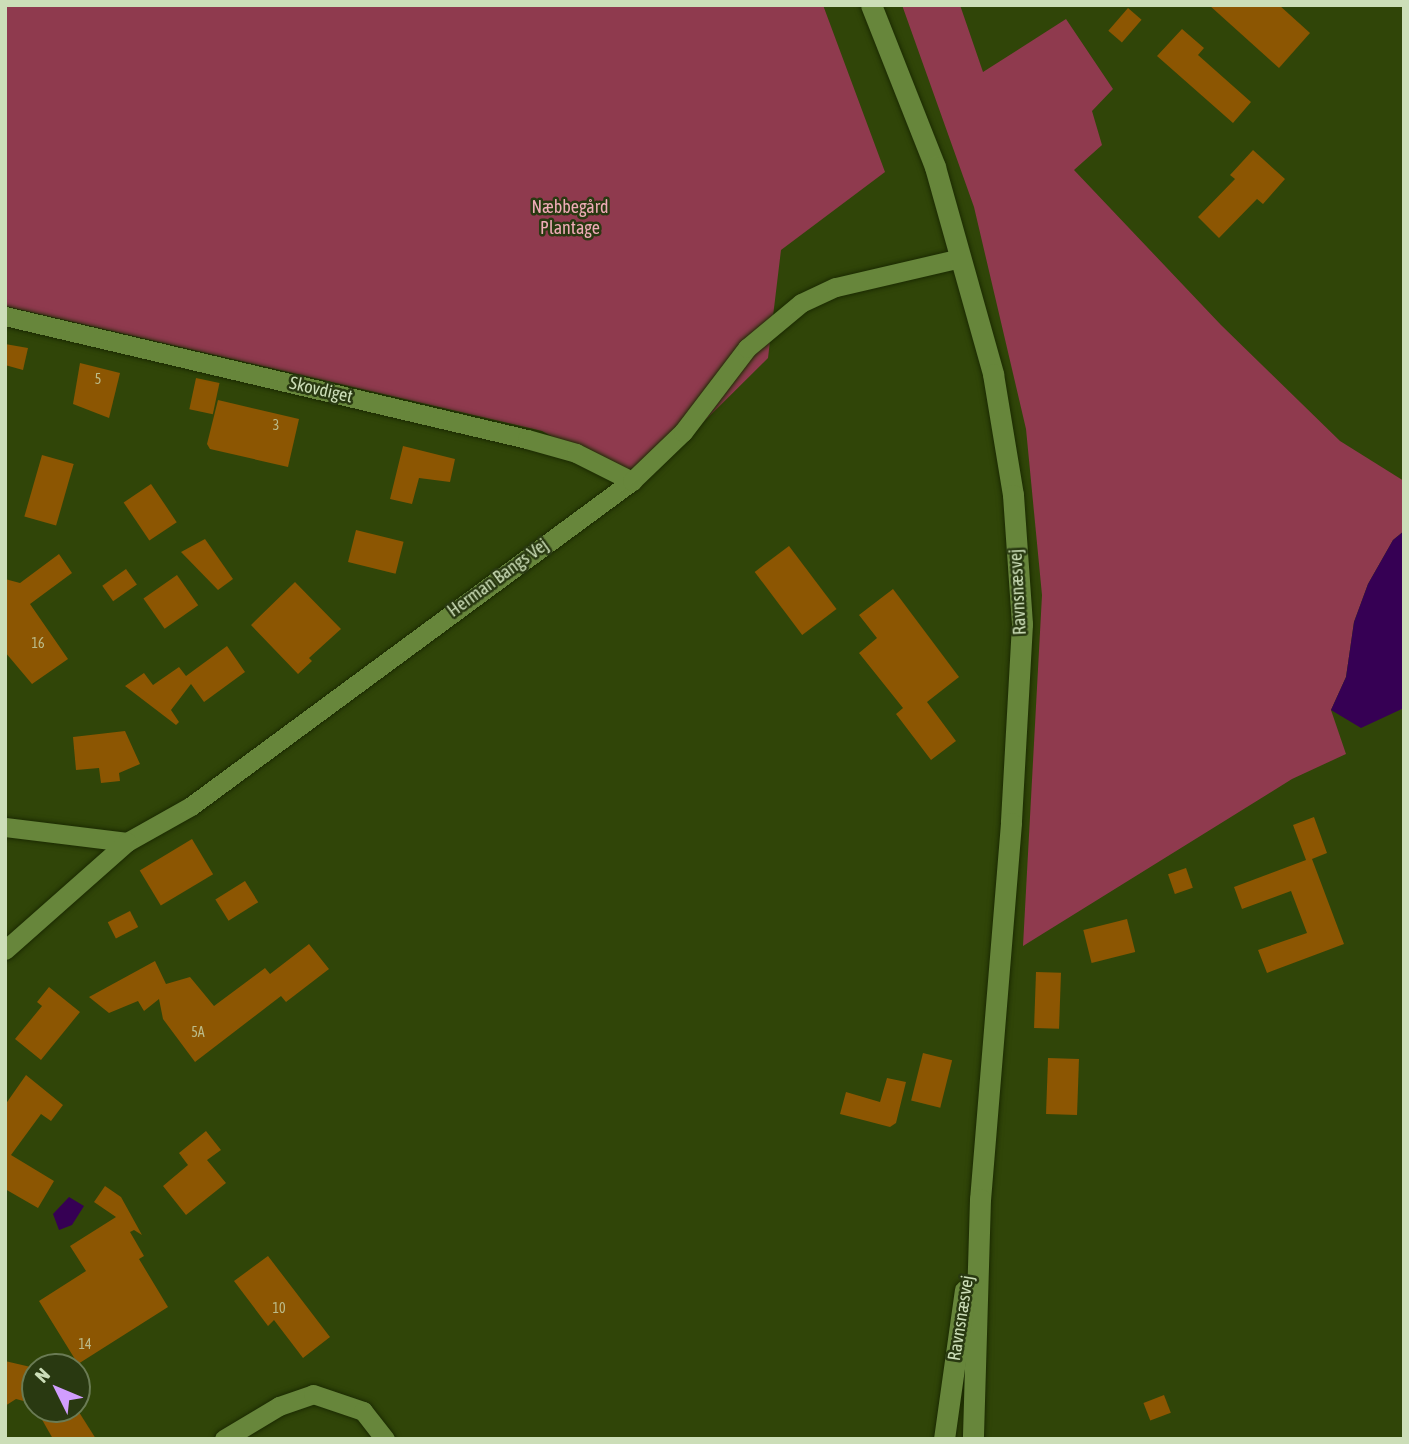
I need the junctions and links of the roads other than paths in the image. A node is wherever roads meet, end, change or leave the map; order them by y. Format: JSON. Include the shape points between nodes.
{"nodes":[{"id":1,"x":872,"y":5,"type":"edge"},
{"id":2,"x":961,"y":258,"type":"junction"},
{"id":3,"x":5,"y":316,"type":"edge"},
{"id":4,"x":632,"y":481,"type":"junction"},
{"id":5,"x":5,"y":827,"type":"edge"},
{"id":6,"x":127,"y":842,"type":"junction"},
{"id":7,"x":5,"y":950,"type":"edge"},
{"id":8,"x":980,"y":1199,"type":"junction"},
{"id":9,"x":224,"y":1439,"type":"edge"},
{"id":10,"x":385,"y":1439,"type":"edge"},
{"id":11,"x":944,"y":1439,"type":"edge"},
{"id":12,"x":973,"y":1439,"type":"edge"}],
"edges":[{"from":1,"to":2,"type":"main road","name":"Ravnsnæsvej","via":[[935,167]]},
{"from":2,"to":4,"type":"street","name":"Herman Bangs Vej","via":[[836,287],[801,303],[747,348],[683,432]]},
{"from":2,"to":8,"type":"main road","name":"Ravnsnæsvej","via":[[993,374],[1013,495],[1022,624],[1012,823]]},
{"from":3,"to":4,"type":"street","name":"Skovdiget","via":[[527,439],[576,453]]},
{"from":4,"to":6,"type":"street","name":"Herman Bangs Vej","via":[[199,801]]},
{"from":5,"to":6,"type":"street"},
{"from":6,"to":7,"type":"street","name":"Herman Bangs Vej"},
{"from":8,"to":11,"type":"main road","name":"Ravnsnæsvej"},
{"from":8,"to":12,"type":"main road","name":"Ravnsnæsvej"},
{"from":9,"to":10,"type":"street","via":[[279,1406],[313,1394],[363,1411]]}]}
